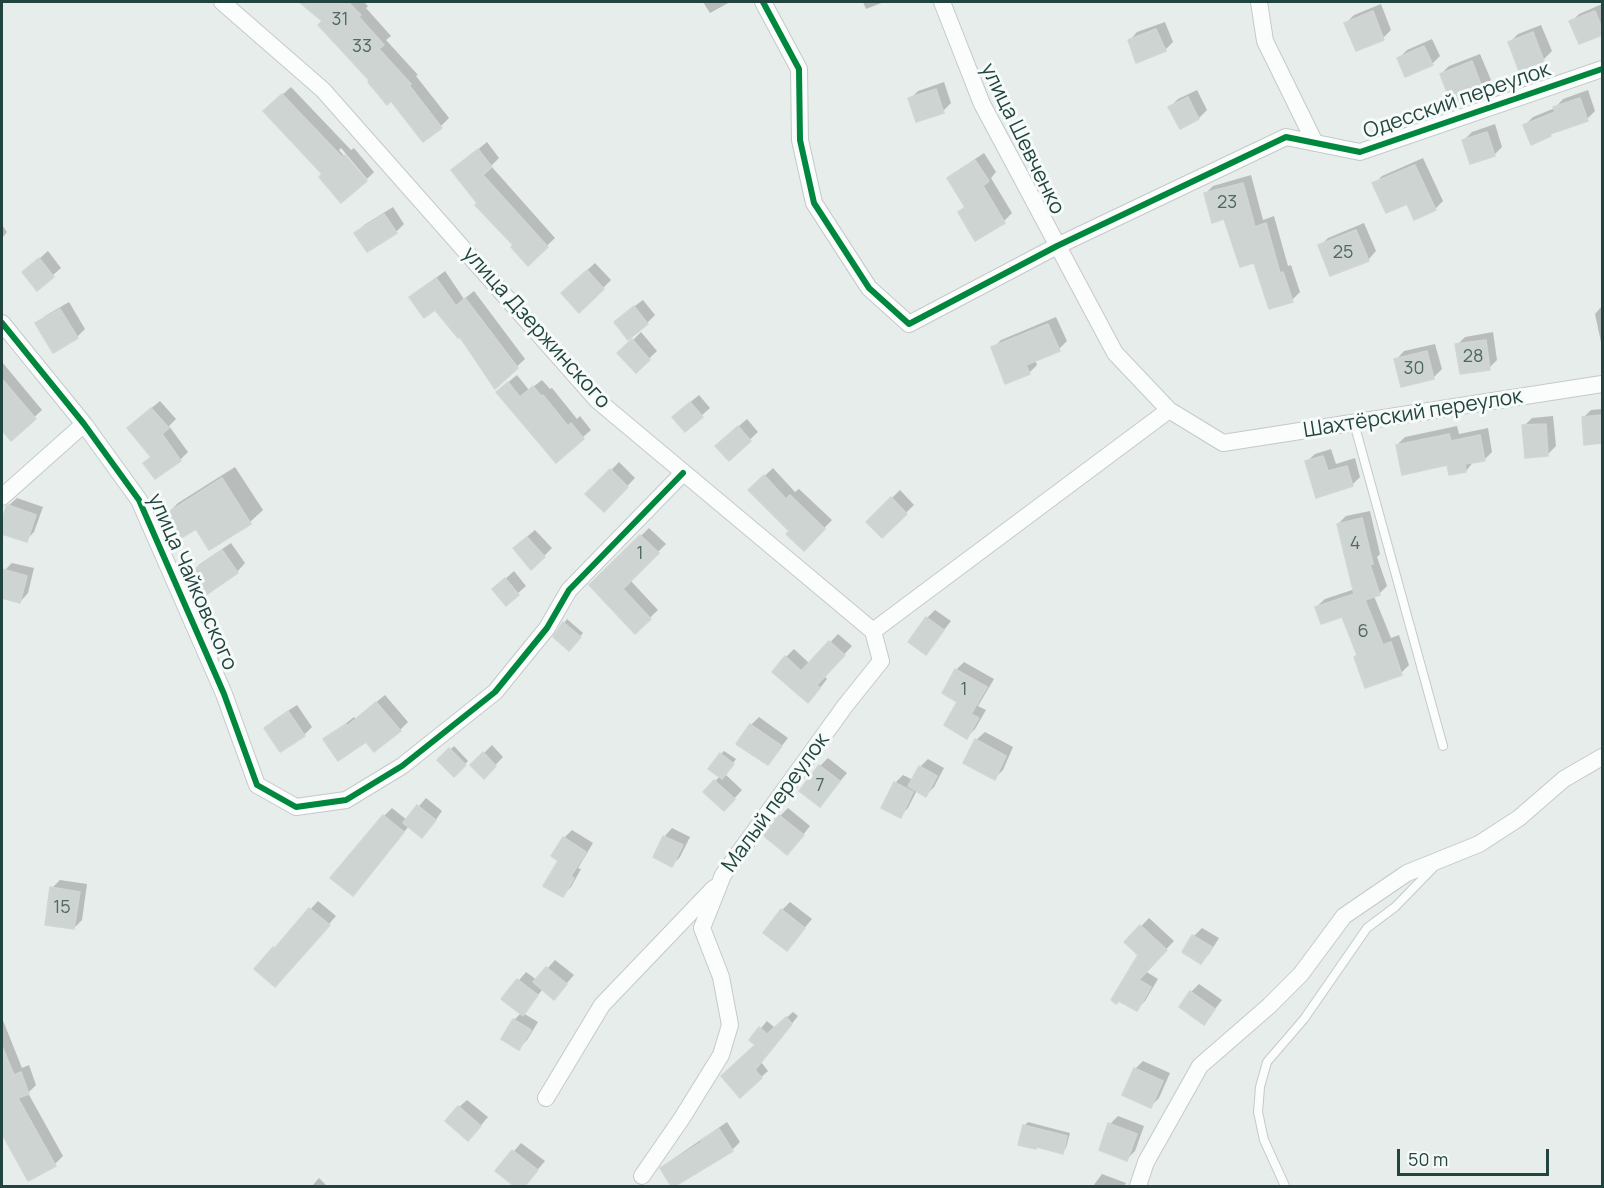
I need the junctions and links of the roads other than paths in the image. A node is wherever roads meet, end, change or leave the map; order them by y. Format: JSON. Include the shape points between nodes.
{"nodes":[{"id":1,"x":222,"y":2,"type":"edge"},
{"id":2,"x":763,"y":2,"type":"edge"},
{"id":3,"x":942,"y":2,"type":"edge"},
{"id":4,"x":1259,"y":2,"type":"edge"},
{"id":5,"x":1602,"y":69,"type":"edge"},
{"id":6,"x":1315,"y":143,"type":"junction"},
{"id":7,"x":1057,"y":246,"type":"junction"},
{"id":8,"x":2,"y":323,"type":"edge"},
{"id":9,"x":1602,"y":384,"type":"edge"},
{"id":10,"x":1169,"y":410,"type":"junction"},
{"id":11,"x":1354,"y":423,"type":"junction"},
{"id":12,"x":84,"y":424,"type":"junction"},
{"id":13,"x":1223,"y":443,"type":"joint"},
{"id":14,"x":684,"y":473,"type":"junction"},
{"id":15,"x":2,"y":497,"type":"edge"},
{"id":16,"x":873,"y":631,"type":"junction"},
{"id":17,"x":1443,"y":746,"type":"dead end"},
{"id":18,"x":1602,"y":757,"type":"edge"},
{"id":19,"x":1442,"y":859,"type":"junction"},
{"id":20,"x":721,"y":881,"type":"junction"},
{"id":21,"x":546,"y":1098,"type":"dead end"},
{"id":22,"x":642,"y":1176,"type":"dead end"},
{"id":23,"x":1138,"y":1186,"type":"edge"},
{"id":24,"x":1285,"y":1186,"type":"edge"}],
"edges":[{"from":1,"to":14,"type":"street","name":"улица Дзержинского","via":[[323,90],[597,400]]},
{"from":2,"to":7,"type":"street","name":"Одесский переулок","via":[[799,69],[800,140],[814,202],[868,288],[909,324]]},
{"from":3,"to":7,"type":"street","name":"улица Шевченко","via":[[982,104]]},
{"from":4,"to":6,"type":"street","via":[[1265,41]]},
{"from":5,"to":6,"type":"street","name":"Одесский переулок","via":[[1360,152]]},
{"from":6,"to":7,"type":"street","name":"Одесский переулок","via":[[1286,137]]},
{"from":7,"to":10,"type":"street","name":"улица Шевченко","via":[[1115,353]]},
{"from":8,"to":12,"type":"street","name":"улица Чайковского"},
{"from":9,"to":11,"type":"street","name":"Шахтёрский переулок"},
{"from":10,"to":13,"type":"street","name":"улица Шевченко"},
{"from":10,"to":16,"type":"street"},
{"from":11,"to":13,"type":"street","name":"Шахтёрский переулок"},
{"from":11,"to":17,"type":"lane"},
{"from":12,"to":14,"type":"street","name":"улица Чайковского","via":[[139,500],[224,694],[257,785],[296,807],[346,800],[402,766],[495,692],[547,628],[569,590]]},
{"from":12,"to":15,"type":"street"},
{"from":14,"to":16,"type":"street","name":"улица Дзержинского"},
{"from":16,"to":20,"type":"street","name":"Малый переулок","via":[[881,661]]},
{"from":18,"to":19,"type":"street","via":[[1564,779],[1509,825],[1479,844]]},
{"from":19,"to":23,"type":"street","via":[[1407,873],[1344,916],[1301,974],[1200,1066],[1146,1162]]},
{"from":19,"to":24,"type":"lane","via":[[1395,907],[1367,928],[1304,1019],[1267,1062],[1258,1112],[1264,1140]]},
{"from":20,"to":21,"type":"street","via":[[602,1005]]},
{"from":20,"to":22,"type":"street","name":"Малый переулок","via":[[702,928],[721,977],[730,1025],[721,1055]]}]}
